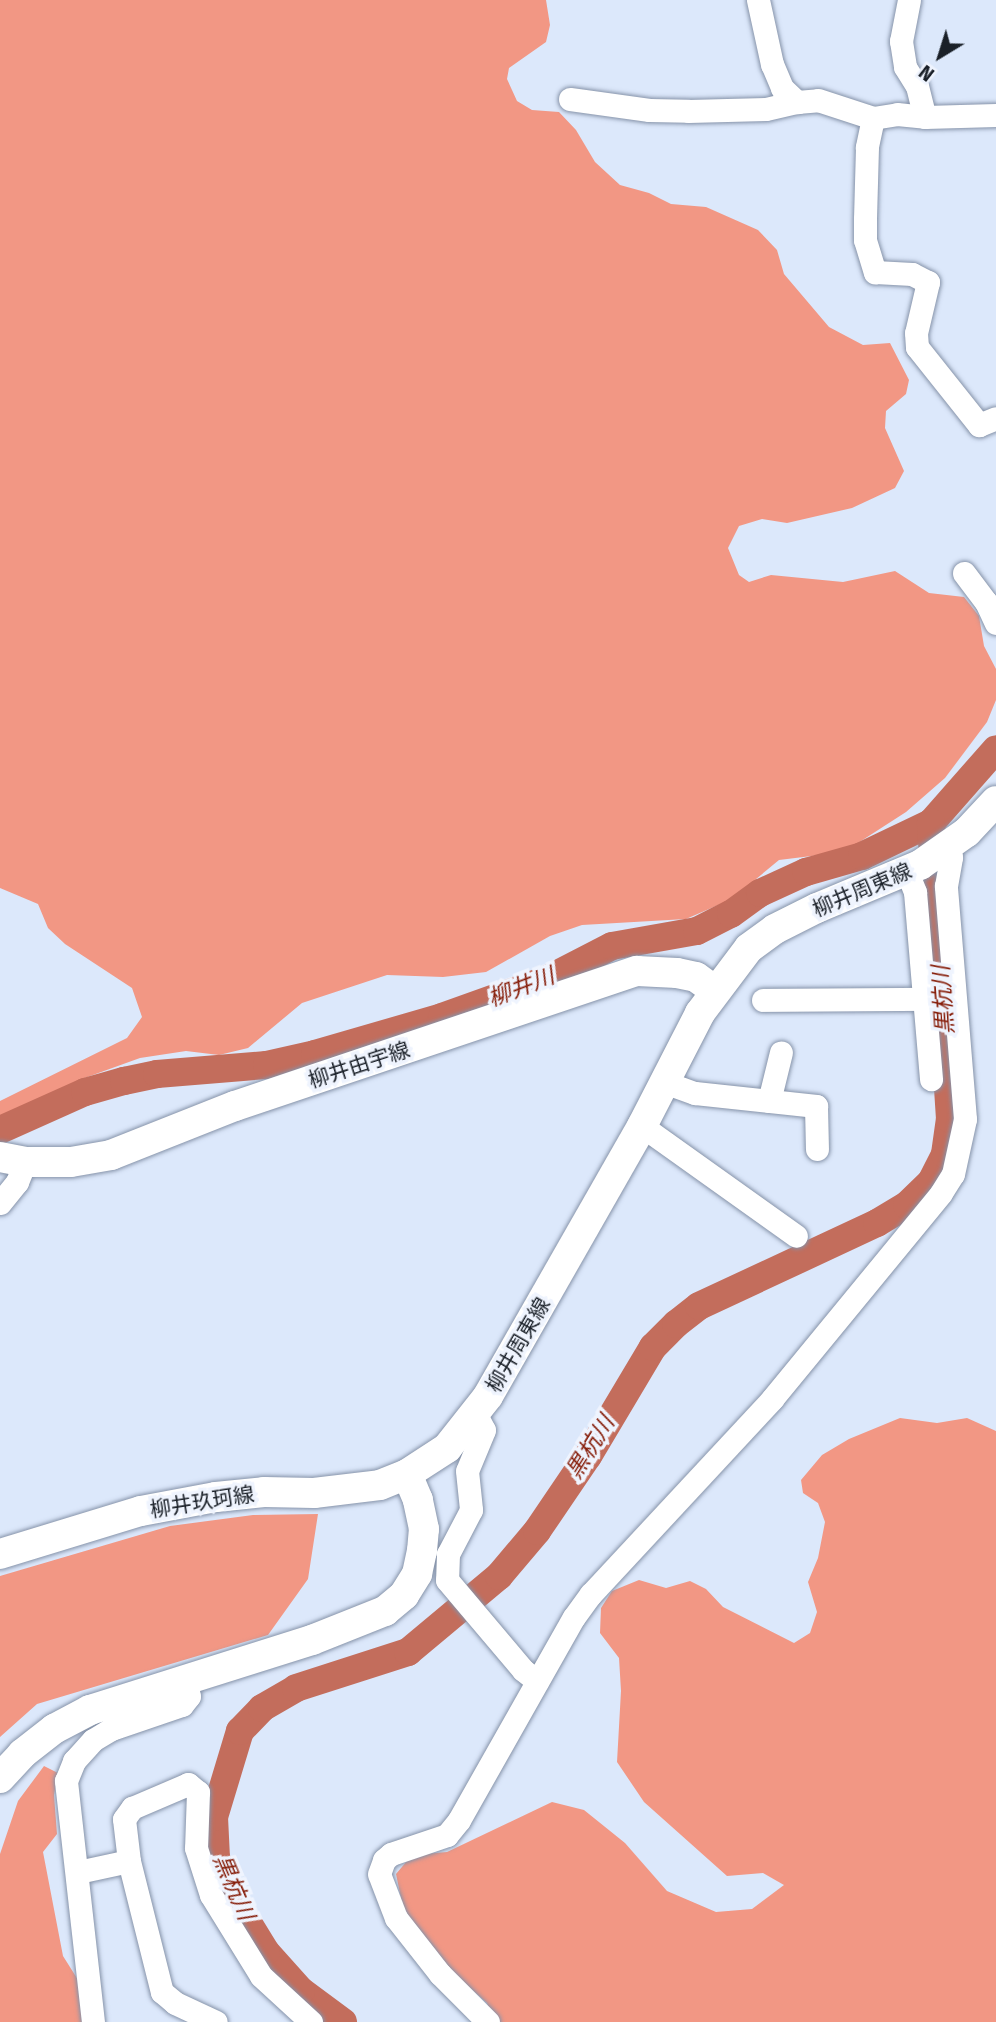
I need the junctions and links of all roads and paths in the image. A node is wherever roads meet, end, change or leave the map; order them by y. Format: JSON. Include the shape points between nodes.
{"nodes":[{"id":1,"x":758,"y":0,"type":"edge"},
{"id":2,"x":909,"y":0,"type":"edge"},
{"id":3,"x":570,"y":99,"type":"dead end"},
{"id":4,"x":797,"y":102,"type":"junction"},
{"id":5,"x":996,"y":116,"type":"edge"},
{"id":6,"x":925,"y":117,"type":"junction"},
{"id":7,"x":873,"y":118,"type":"junction"},
{"id":8,"x":996,"y":418,"type":"edge"},
{"id":9,"x":964,"y":573,"type":"dead end"},
{"id":10,"x":996,"y":623,"type":"edge"},
{"id":11,"x":993,"y":810,"type":"edge"},
{"id":12,"x":947,"y":848,"type":"junction"},
{"id":13,"x":914,"y":868,"type":"junction"},
{"id":14,"x":715,"y":991,"type":"junction"},
{"id":15,"x":925,"y":999,"type":"junction"},
{"id":16,"x":763,"y":1000,"type":"dead end"},
{"id":17,"x":781,"y":1052,"type":"dead end"},
{"id":18,"x":931,"y":1079,"type":"dead end"},
{"id":19,"x":664,"y":1082,"type":"junction"},
{"id":20,"x":769,"y":1101,"type":"junction"},
{"id":21,"x":642,"y":1126,"type":"junction"},
{"id":22,"x":817,"y":1149,"type":"dead end"},
{"id":23,"x":13,"y":1159,"type":"edge"},
{"id":24,"x":0,"y":1203,"type":"edge"},
{"id":25,"x":796,"y":1236,"type":"dead end"},
{"id":26,"x":476,"y":1415,"type":"junction"},
{"id":27,"x":407,"y":1474,"type":"junction"},
{"id":28,"x":0,"y":1554,"type":"edge"},
{"id":29,"x":185,"y":1679,"type":"junction"},
{"id":30,"x":537,"y":1681,"type":"junction"},
{"id":31,"x":0,"y":1778,"type":"edge"},
{"id":32,"x":129,"y":1861,"type":"junction"},
{"id":33,"x":78,"y":1872,"type":"junction"},
{"id":34,"x":93,"y":2022,"type":"edge"},
{"id":35,"x":216,"y":2022,"type":"edge"},
{"id":36,"x":311,"y":2022,"type":"edge"},
{"id":37,"x":488,"y":2022,"type":"edge"}],
"edges":[{"from":1,"to":4,"type":"street","via":[[772,64],[782,88]]},
{"from":2,"to":6,"type":"street","via":[[901,41],[905,67],[918,86]]},
{"from":3,"to":4,"type":"street","via":[[688,111],[766,109]]},
{"from":4,"to":7,"type":"street","via":[[818,100]]},
{"from":5,"to":6,"type":"street"},
{"from":6,"to":7,"type":"street","via":[[897,114]]},
{"from":7,"to":8,"type":"street","via":[[864,219],[875,272],[912,274],[928,282],[917,347],[979,425]]},
{"from":9,"to":10,"type":"street"},
{"from":11,"to":12,"type":"main road","name":"柳井周東線"},
{"from":12,"to":13,"type":"main road","name":"柳井周東線"},
{"from":12,"to":30,"type":"street","via":[[951,857],[946,886],[965,1119],[953,1174],[772,1399],[591,1594]]},
{"from":13,"to":14,"type":"main road","name":"柳井周東線","via":[[775,929],[748,948]]},
{"from":13,"to":15,"type":"street"},
{"from":14,"to":19,"type":"main road","name":"柳井周東線"},
{"from":14,"to":23,"type":"main road","name":"柳井由宇線","via":[[687,975],[637,971],[234,1106],[111,1155],[71,1162]]},
{"from":15,"to":16,"type":"street"},
{"from":15,"to":18,"type":"street"},
{"from":17,"to":20,"type":"street"},
{"from":19,"to":20,"type":"street","via":[[695,1093]]},
{"from":19,"to":21,"type":"main road","name":"柳井周東線"},
{"from":20,"to":22,"type":"street","via":[[816,1106]]},
{"from":21,"to":25,"type":"street"},
{"from":21,"to":26,"type":"main road","name":"柳井周東線"},
{"from":23,"to":24,"type":"street","via":[[17,1182]]},
{"from":26,"to":27,"type":"main road","name":"柳井周東線","via":[[447,1448]]},
{"from":26,"to":30,"type":"street","via":[[484,1430],[467,1471],[471,1510],[448,1554],[447,1580],[523,1671]]},
{"from":27,"to":28,"type":"main road","name":"柳井玖珂線","via":[[351,1490],[216,1497],[141,1511]]},
{"from":27,"to":29,"type":"main road","via":[[424,1529],[417,1574],[404,1595],[385,1611],[354,1626]]},
{"from":29,"to":31,"type":"main road","via":[[90,1710],[54,1729]]},
{"from":29,"to":33,"type":"street","via":[[189,1696],[182,1705],[111,1729],[74,1761],[66,1781]]},
{"from":30,"to":37,"type":"street","via":[[447,1835],[391,1854],[379,1874],[403,1930]]},
{"from":32,"to":33,"type":"street"},
{"from":32,"to":35,"type":"street","via":[[162,1992]]},
{"from":32,"to":36,"type":"street","via":[[124,1819],[132,1808],[188,1784],[198,1793],[197,1848],[211,1895],[261,1976]]},
{"from":33,"to":34,"type":"street"}]}
